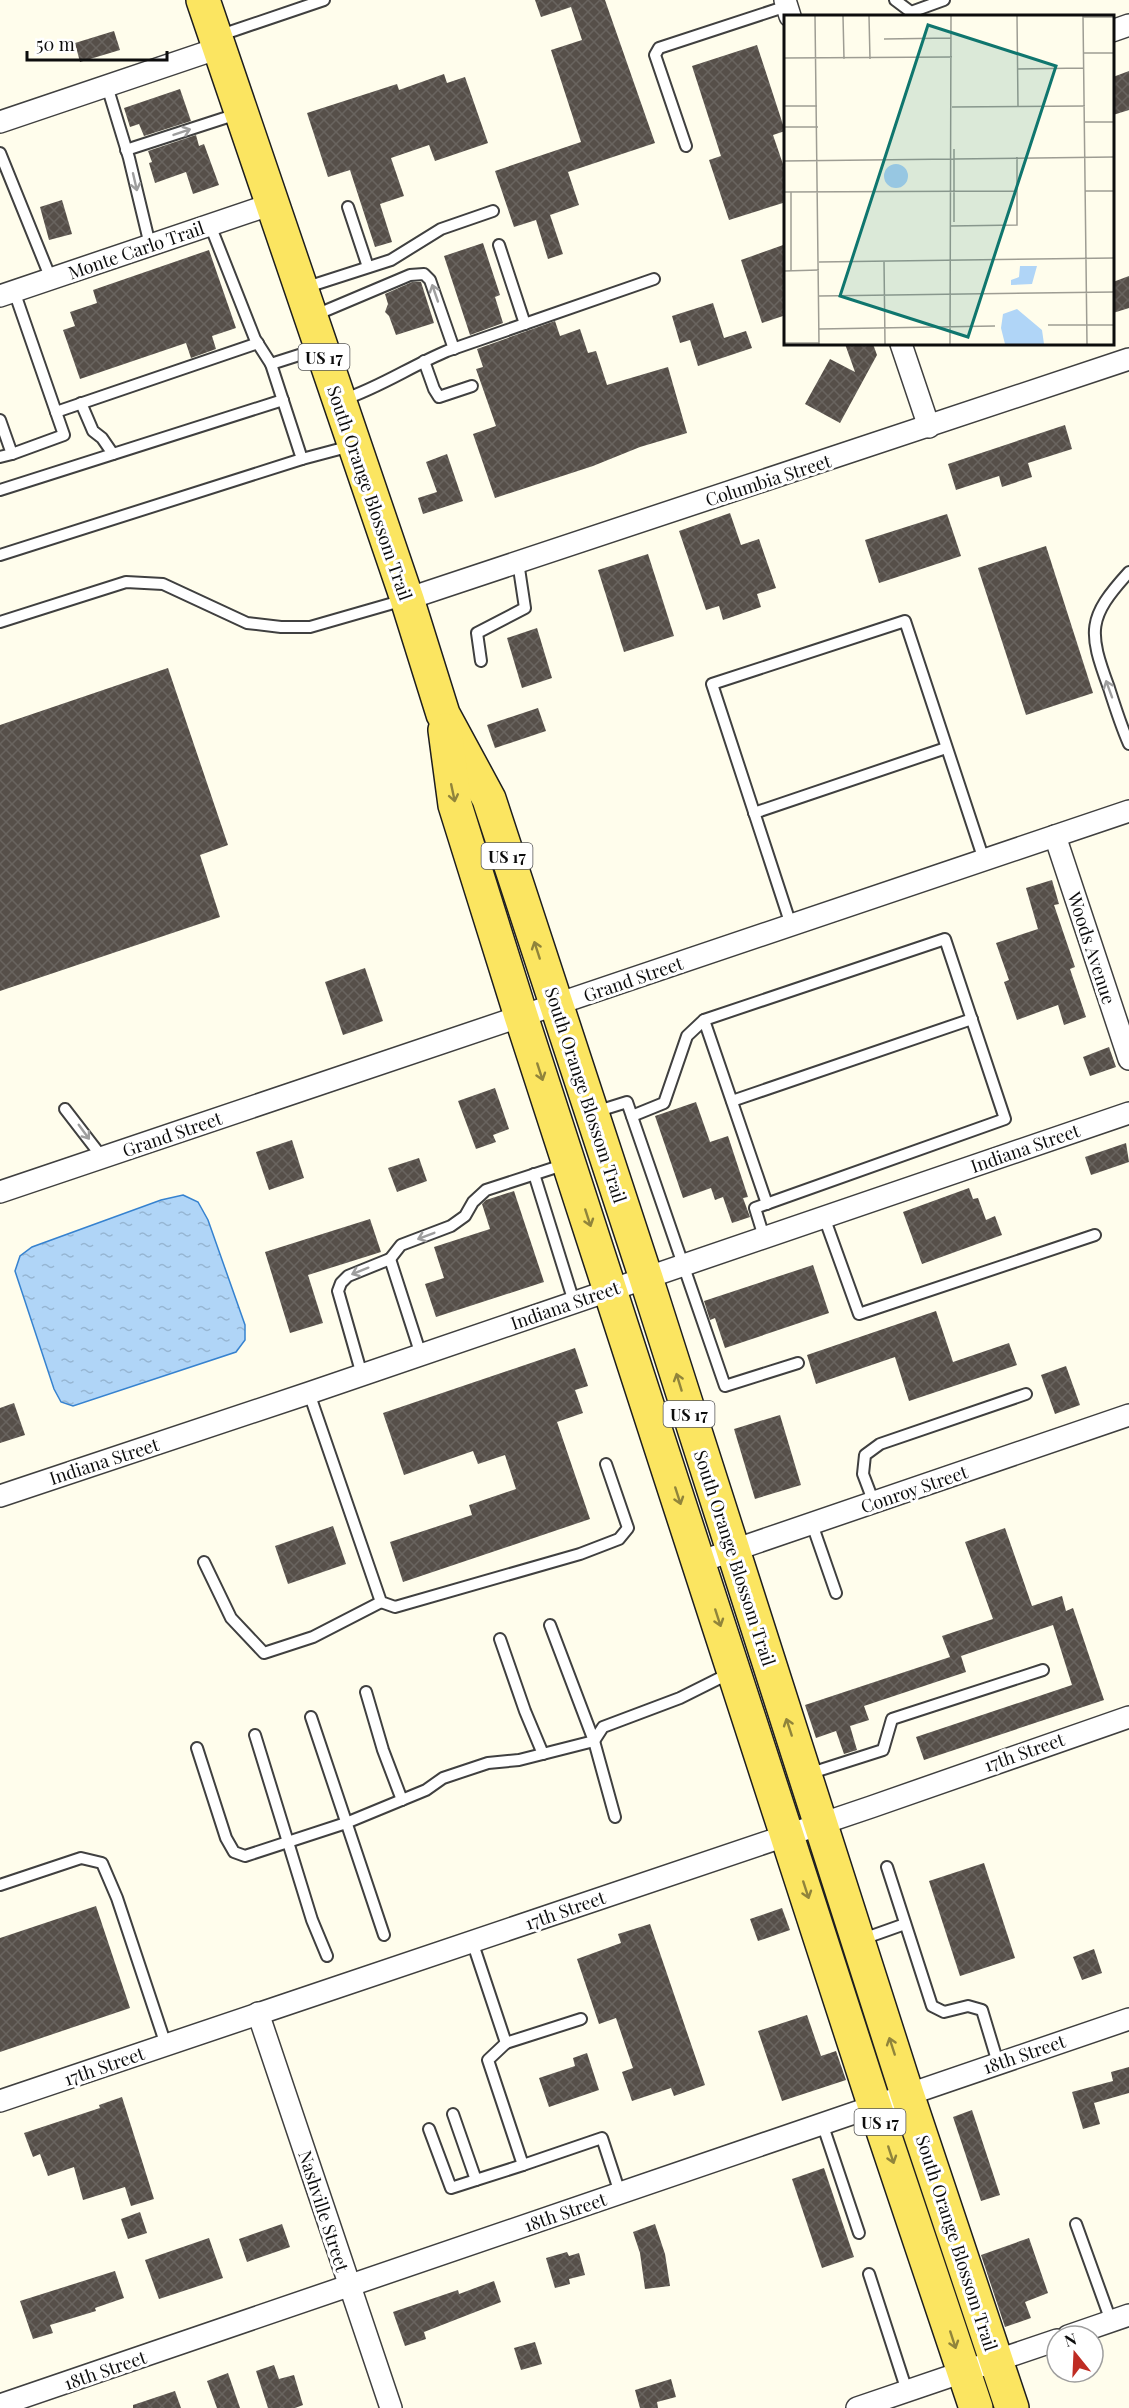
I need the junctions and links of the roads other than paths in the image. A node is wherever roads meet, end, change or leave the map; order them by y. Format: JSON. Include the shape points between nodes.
{"nodes":[{"id":1,"x":203,"y":0,"type":"edge"},
{"id":2,"x":324,"y":0,"type":"edge"},
{"id":3,"x":895,"y":0,"type":"edge"},
{"id":4,"x":944,"y":0,"type":"edge"},
{"id":5,"x":788,"y":8,"type":"edge"},
{"id":6,"x":911,"y":12,"type":"junction"},
{"id":7,"x":903,"y":15,"type":"edge"},
{"id":8,"x":1129,"y":25,"type":"edge"},
{"id":9,"x":1114,"y":31,"type":"edge"},
{"id":10,"x":217,"y":42,"type":"junction"},
{"id":11,"x":107,"y":86,"type":"junction"},
{"id":12,"x":241,"y":113,"type":"junction"},
{"id":13,"x":0,"y":122,"type":"edge"},
{"id":14,"x":686,"y":146,"type":"dead end"},
{"id":15,"x":126,"y":150,"type":"junction"},
{"id":16,"x":0,"y":153,"type":"edge"},
{"id":17,"x":272,"y":204,"type":"junction"},
{"id":18,"x":348,"y":207,"type":"dead end"},
{"id":19,"x":493,"y":211,"type":"dead end"},
{"id":20,"x":210,"y":225,"type":"junction"},
{"id":21,"x":150,"y":245,"type":"junction"},
{"id":22,"x":499,"y":245,"type":"dead end"},
{"id":23,"x":368,"y":267,"type":"junction"},
{"id":24,"x":51,"y":279,"type":"junction"},
{"id":25,"x":654,"y":279,"type":"dead end"},
{"id":26,"x":7,"y":293,"type":"edge"},
{"id":27,"x":305,"y":303,"type":"junction"},
{"id":28,"x":525,"y":324,"type":"junction"},
{"id":29,"x":258,"y":343,"type":"junction"},
{"id":30,"x":901,"y":345,"type":"edge"},
{"id":31,"x":321,"y":348,"type":"junction"},
{"id":32,"x":454,"y":349,"type":"junction"},
{"id":33,"x":1129,"y":360,"type":"edge"},
{"id":34,"x":424,"y":361,"type":"junction"},
{"id":35,"x":271,"y":364,"type":"junction"},
{"id":36,"x":472,"y":386,"type":"dead end"},
{"id":37,"x":283,"y":400,"type":"junction"},
{"id":38,"x":339,"y":401,"type":"junction"},
{"id":39,"x":81,"y":403,"type":"junction"},
{"id":40,"x":56,"y":412,"type":"junction"},
{"id":41,"x":0,"y":420,"type":"edge"},
{"id":42,"x":929,"y":427,"type":"junction"},
{"id":43,"x":354,"y":446,"type":"junction"},
{"id":44,"x":12,"y":453,"type":"junction"},
{"id":45,"x":113,"y":454,"type":"junction"},
{"id":46,"x":0,"y":457,"type":"edge"},
{"id":47,"x":302,"y":459,"type":"junction"},
{"id":48,"x":0,"y":490,"type":"edge"},
{"id":49,"x":0,"y":555,"type":"edge"},
{"id":50,"x":519,"y":562,"type":"junction"},
{"id":51,"x":1129,"y":572,"type":"edge"},
{"id":52,"x":406,"y":599,"type":"junction"},
{"id":53,"x":0,"y":622,"type":"edge"},
{"id":54,"x":481,"y":661,"type":"dead end"},
{"id":55,"x":443,"y":714,"type":"junction"},
{"id":56,"x":1129,"y":744,"type":"edge"},
{"id":57,"x":946,"y":748,"type":"junction"},
{"id":58,"x":1129,"y":811,"type":"edge"},
{"id":59,"x":754,"y":813,"type":"junction"},
{"id":60,"x":1055,"y":836,"type":"junction"},
{"id":61,"x":984,"y":860,"type":"junction"},
{"id":62,"x":791,"y":926,"type":"junction"},
{"id":63,"x":555,"y":1005,"type":"junction"},
{"id":64,"x":521,"y":1016,"type":"junction"},
{"id":65,"x":972,"y":1019,"type":"junction"},
{"id":66,"x":704,"y":1020,"type":"junction"},
{"id":67,"x":1129,"y":1059,"type":"edge"},
{"id":68,"x":732,"y":1101,"type":"junction"},
{"id":69,"x":65,"y":1108,"type":"dead end"},
{"id":70,"x":591,"y":1113,"type":"junction"},
{"id":71,"x":1129,"y":1113,"type":"edge"},
{"id":72,"x":632,"y":1116,"type":"junction"},
{"id":73,"x":102,"y":1157,"type":"junction"},
{"id":74,"x":570,"y":1163,"type":"junction"},
{"id":75,"x":534,"y":1174,"type":"junction"},
{"id":76,"x":0,"y":1192,"type":"edge"},
{"id":77,"x":767,"y":1204,"type":"junction"},
{"id":78,"x":825,"y":1217,"type":"junction"},
{"id":79,"x":1095,"y":1235,"type":"dead end"},
{"id":80,"x":764,"y":1238,"type":"junction"},
{"id":81,"x":390,"y":1259,"type":"junction"},
{"id":82,"x":683,"y":1265,"type":"junction"},
{"id":83,"x":646,"y":1278,"type":"junction"},
{"id":84,"x":611,"y":1290,"type":"junction"},
{"id":85,"x":574,"y":1302,"type":"junction"},
{"id":86,"x":421,"y":1355,"type":"junction"},
{"id":87,"x":798,"y":1363,"type":"dead end"},
{"id":88,"x":362,"y":1375,"type":"junction"},
{"id":89,"x":309,"y":1393,"type":"junction"},
{"id":90,"x":1026,"y":1394,"type":"dead end"},
{"id":91,"x":1129,"y":1415,"type":"edge"},
{"id":92,"x":606,"y":1464,"type":"dead end"},
{"id":93,"x":0,"y":1496,"type":"edge"},
{"id":94,"x":874,"y":1503,"type":"junction"},
{"id":95,"x":812,"y":1524,"type":"junction"},
{"id":96,"x":732,"y":1551,"type":"junction"},
{"id":97,"x":204,"y":1562,"type":"dead end"},
{"id":98,"x":699,"y":1562,"type":"junction"},
{"id":99,"x":836,"y":1593,"type":"dead end"},
{"id":100,"x":381,"y":1602,"type":"junction"},
{"id":101,"x":550,"y":1626,"type":"dead end"},
{"id":102,"x":500,"y":1639,"type":"dead end"},
{"id":103,"x":1043,"y":1670,"type":"dead end"},
{"id":104,"x":735,"y":1671,"type":"junction"},
{"id":105,"x":366,"y":1692,"type":"dead end"},
{"id":106,"x":311,"y":1717,"type":"dead end"},
{"id":107,"x":1129,"y":1717,"type":"edge"},
{"id":108,"x":255,"y":1734,"type":"dead end"},
{"id":109,"x":594,"y":1741,"type":"junction"},
{"id":110,"x":197,"y":1748,"type":"dead end"},
{"id":111,"x":543,"y":1754,"type":"junction"},
{"id":112,"x":804,"y":1775,"type":"junction"},
{"id":113,"x":402,"y":1800,"type":"junction"},
{"id":114,"x":615,"y":1817,"type":"dead end"},
{"id":115,"x":346,"y":1823,"type":"junction"},
{"id":116,"x":820,"y":1823,"type":"junction"},
{"id":117,"x":788,"y":1834,"type":"junction"},
{"id":118,"x":289,"y":1842,"type":"junction"},
{"id":119,"x":887,"y":1867,"type":"dead end"},
{"id":120,"x":0,"y":1885,"type":"edge"},
{"id":121,"x":905,"y":1924,"type":"junction"},
{"id":122,"x":384,"y":1935,"type":"dead end"},
{"id":123,"x":858,"y":1940,"type":"junction"},
{"id":124,"x":472,"y":1941,"type":"junction"},
{"id":125,"x":327,"y":1956,"type":"dead end"},
{"id":126,"x":258,"y":2013,"type":"junction"},
{"id":127,"x":581,"y":2019,"type":"dead end"},
{"id":128,"x":1129,"y":2019,"type":"edge"},
{"id":129,"x":506,"y":2043,"type":"junction"},
{"id":130,"x":166,"y":2045,"type":"junction"},
{"id":131,"x":998,"y":2063,"type":"junction"},
{"id":132,"x":907,"y":2094,"type":"junction"},
{"id":133,"x":0,"y":2101,"type":"edge"},
{"id":134,"x":874,"y":2104,"type":"junction"},
{"id":135,"x":453,"y":2114,"type":"dead end"},
{"id":136,"x":822,"y":2123,"type":"junction"},
{"id":137,"x":429,"y":2129,"type":"dead end"},
{"id":138,"x":523,"y":2165,"type":"junction"},
{"id":139,"x":476,"y":2180,"type":"junction"},
{"id":140,"x":620,"y":2193,"type":"junction"},
{"id":141,"x":1076,"y":2224,"type":"dead end"},
{"id":142,"x":859,"y":2233,"type":"dead end"},
{"id":143,"x":869,"y":2274,"type":"dead end"},
{"id":144,"x":349,"y":2287,"type":"junction"},
{"id":145,"x":1120,"y":2318,"type":"edge"},
{"id":146,"x":1103,"y":2324,"type":"edge"},
{"id":147,"x":1045,"y":2344,"type":"edge"},
{"id":148,"x":997,"y":2361,"type":"junction"},
{"id":149,"x":964,"y":2371,"type":"junction"},
{"id":150,"x":907,"y":2391,"type":"junction"},
{"id":151,"x":0,"y":2405,"type":"edge"},
{"id":152,"x":869,"y":2406,"type":"edge"},
{"id":153,"x":391,"y":2408,"type":"edge"},
{"id":154,"x":976,"y":2408,"type":"edge"},
{"id":155,"x":1012,"y":2408,"type":"edge"}],
"edges":[{"from":1,"to":10,"type":"main road","name":"South Orange Blossom Trail","number":"US 17"},
{"from":2,"to":10,"type":"lane"},
{"from":3,"to":6,"type":"lane"},
{"from":4,"to":6,"type":"lane"},
{"from":5,"to":14,"type":"lane","via":[[659,48],[655,55]]},
{"from":6,"to":7,"type":"lane"},
{"from":8,"to":9,"type":"street"},
{"from":10,"to":11,"type":"street"},
{"from":10,"to":12,"type":"main road","name":"South Orange Blossom Trail","number":"US 17"},
{"from":11,"to":13,"type":"street"},
{"from":11,"to":15,"type":"lane"},
{"from":15,"to":12,"type":"lane","one_way":true},
{"from":12,"to":17,"type":"main road","name":"South Orange Blossom Trail","number":"US 17"},
{"from":15,"to":21,"type":"lane","one_way":true},
{"from":16,"to":24,"type":"lane"},
{"from":17,"to":20,"type":"street","name":"Monte Carlo Trail"},
{"from":17,"to":27,"type":"main road","name":"South Orange Blossom Trail","number":"US 17"},
{"from":18,"to":23,"type":"lane"},
{"from":19,"to":23,"type":"lane","via":[[441,229],[406,252]]},
{"from":20,"to":21,"type":"street","name":"Monte Carlo Trail"},
{"from":20,"to":29,"type":"lane"},
{"from":21,"to":24,"type":"street","name":"Monte Carlo Trail"},
{"from":22,"to":28,"type":"lane"},
{"from":23,"to":27,"type":"lane"},
{"from":24,"to":26,"type":"street","name":"Monte Carlo Trail"},
{"from":25,"to":28,"type":"lane"},
{"from":26,"to":40,"type":"lane"},
{"from":27,"to":31,"type":"main road","name":"South Orange Blossom Trail","number":"US 17"},
{"from":32,"to":27,"type":"lane","one_way":true,"via":[[430,280],[424,274]]},
{"from":28,"to":32,"type":"lane"},
{"from":29,"to":35,"type":"lane"},
{"from":29,"to":39,"type":"lane"},
{"from":30,"to":42,"type":"street"},
{"from":31,"to":35,"type":"lane"},
{"from":31,"to":38,"type":"main road","name":"South Orange Blossom Trail","number":"US 17"},
{"from":32,"to":34,"type":"lane"},
{"from":33,"to":42,"type":"street","name":"Columbia Street"},
{"from":34,"to":36,"type":"lane","via":[[440,397]]},
{"from":34,"to":38,"type":"lane","via":[[367,392]]},
{"from":35,"to":37,"type":"lane"},
{"from":37,"to":45,"type":"lane"},
{"from":37,"to":47,"type":"lane"},
{"from":38,"to":43,"type":"main road","name":"South Orange Blossom Trail","number":"US 17"},
{"from":39,"to":40,"type":"lane"},
{"from":39,"to":45,"type":"lane","via":[[93,431]]},
{"from":40,"to":44,"type":"lane","via":[[64,435]]},
{"from":41,"to":44,"type":"lane"},
{"from":42,"to":50,"type":"street","name":"Columbia Street"},
{"from":43,"to":47,"type":"lane"},
{"from":43,"to":52,"type":"main road","name":"South Orange Blossom Trail","number":"US 17"},
{"from":44,"to":46,"type":"lane"},
{"from":45,"to":48,"type":"lane"},
{"from":47,"to":49,"type":"lane"},
{"from":50,"to":52,"type":"street","name":"Columbia Street"},
{"from":50,"to":54,"type":"lane","via":[[525,608],[477,633]]},
{"from":56,"to":51,"type":"lane","one_way":true,"via":[[1096,653],[1093,632],[1106,597]]},
{"from":52,"to":53,"type":"lane","via":[[310,627],[282,627],[247,623],[163,584],[126,582]]},
{"from":52,"to":55,"type":"main road","name":"South Orange Blossom Trail","number":"US 17"},
{"from":63,"to":55,"type":"main road","name":"South Orange Blossom Trail","number":"US 17","one_way":true,"via":[[489,799]]},
{"from":55,"to":64,"type":"main road","name":"South Orange Blossom Trail","number":"US 17","one_way":true,"via":[[455,805]]},
{"from":57,"to":59,"type":"lane"},
{"from":57,"to":59,"type":"lane","via":[[905,621],[712,684]]},
{"from":57,"to":61,"type":"lane"},
{"from":58,"to":60,"type":"street","name":"Grand Street"},
{"from":59,"to":62,"type":"lane"},
{"from":60,"to":61,"type":"street","name":"Grand Street"},
{"from":60,"to":67,"type":"street","name":"Woods Avenue"},
{"from":61,"to":62,"type":"street","name":"Grand Street"},
{"from":62,"to":63,"type":"street","name":"Grand Street"},
{"from":63,"to":64,"type":"street","name":"Grand Street"},
{"from":63,"to":70,"type":"main road","name":"South Orange Blossom Trail","number":"US 17"},
{"from":64,"to":73,"type":"street","name":"Grand Street"},
{"from":64,"to":74,"type":"main road","name":"South Orange Blossom Trail","number":"US 17","one_way":true},
{"from":65,"to":66,"type":"lane","via":[[945,939]]},
{"from":65,"to":68,"type":"lane"},
{"from":65,"to":77,"type":"lane","via":[[1005,1119]]},
{"from":66,"to":68,"type":"lane"},
{"from":66,"to":72,"type":"lane","via":[[687,1036],[664,1103]]},
{"from":68,"to":77,"type":"lane"},
{"from":69,"to":73,"type":"lane","one_way":true},
{"from":70,"to":72,"type":"lane","via":[[627,1102]]},
{"from":70,"to":83,"type":"main road","name":"South Orange Blossom Trail","number":"US 17"},
{"from":71,"to":78,"type":"street","name":"Indiana Street"},
{"from":72,"to":82,"type":"lane"},
{"from":73,"to":76,"type":"street","name":"Grand Street"},
{"from":74,"to":75,"type":"lane"},
{"from":74,"to":84,"type":"main road","name":"South Orange Blossom Trail","number":"US 17","one_way":true},
{"from":75,"to":81,"type":"lane","one_way":true,"via":[[486,1190],[465,1216],[451,1226],[401,1245]]},
{"from":75,"to":85,"type":"lane"},
{"from":77,"to":80,"type":"lane","via":[[755,1208]]},
{"from":78,"to":79,"type":"lane","via":[[859,1314]]},
{"from":78,"to":80,"type":"street","name":"Indiana Street"},
{"from":80,"to":82,"type":"street","name":"Indiana Street"},
{"from":81,"to":86,"type":"lane"},
{"from":81,"to":88,"type":"lane","one_way":true,"via":[[348,1276],[338,1292]]},
{"from":82,"to":83,"type":"street","name":"Indiana Street"},
{"from":82,"to":87,"type":"lane","via":[[725,1386]]},
{"from":83,"to":84,"type":"street","name":"Indiana Street"},
{"from":96,"to":83,"type":"main road","name":"South Orange Blossom Trail","number":"US 17","one_way":true},
{"from":84,"to":85,"type":"street","name":"Indiana Street"},
{"from":84,"to":98,"type":"main road","name":"South Orange Blossom Trail","number":"US 17","one_way":true},
{"from":85,"to":86,"type":"street","name":"Indiana Street"},
{"from":86,"to":88,"type":"street","name":"Indiana Street"},
{"from":88,"to":89,"type":"street","name":"Indiana Street"},
{"from":89,"to":93,"type":"street","name":"Indiana Street"},
{"from":89,"to":100,"type":"lane"},
{"from":90,"to":94,"type":"lane","via":[[880,1444],[865,1455],[864,1474]]},
{"from":91,"to":94,"type":"street","name":"Conroy Street"},
{"from":92,"to":100,"type":"lane","via":[[628,1528],[619,1539],[580,1554],[395,1607]]},
{"from":94,"to":95,"type":"street","name":"Conroy Street"},
{"from":95,"to":96,"type":"street","name":"Conroy Street"},
{"from":95,"to":99,"type":"lane"},
{"from":96,"to":98,"type":"street","name":"Conroy Street"},
{"from":112,"to":96,"type":"main road","name":"South Orange Blossom Trail","number":"US 17","one_way":true},
{"from":97,"to":100,"type":"lane","via":[[231,1618],[264,1653],[314,1636]]},
{"from":98,"to":104,"type":"main road","name":"South Orange Blossom Trail","number":"US 17","one_way":true},
{"from":101,"to":109,"type":"lane"},
{"from":102,"to":111,"type":"lane"},
{"from":103,"to":112,"type":"lane","via":[[892,1719],[883,1750]]},
{"from":104,"to":109,"type":"lane","via":[[680,1698],[603,1727]]},
{"from":104,"to":117,"type":"main road","name":"South Orange Blossom Trail","number":"US 17"},
{"from":105,"to":113,"type":"lane"},
{"from":106,"to":115,"type":"lane"},
{"from":107,"to":116,"type":"street","name":"17th Street"},
{"from":108,"to":118,"type":"lane"},
{"from":109,"to":111,"type":"lane"},
{"from":109,"to":114,"type":"lane"},
{"from":110,"to":118,"type":"lane","via":[[225,1838],[234,1852],[245,1856]]},
{"from":111,"to":113,"type":"lane","via":[[488,1763],[444,1778]]},
{"from":112,"to":116,"type":"main road","name":"South Orange Blossom Trail","number":"US 17"},
{"from":113,"to":115,"type":"lane"},
{"from":115,"to":118,"type":"lane"},
{"from":115,"to":122,"type":"lane"},
{"from":116,"to":117,"type":"street","name":"17th Street"},
{"from":116,"to":123,"type":"main road","name":"South Orange Blossom Trail","number":"US 17"},
{"from":117,"to":124,"type":"street","name":"17th Street"},
{"from":117,"to":134,"type":"main road","name":"South Orange Blossom Trail","number":"US 17","one_way":true},
{"from":118,"to":125,"type":"lane"},
{"from":119,"to":121,"type":"lane"},
{"from":120,"to":130,"type":"lane","via":[[81,1858],[102,1863]]},
{"from":121,"to":123,"type":"lane"},
{"from":121,"to":131,"type":"lane","via":[[932,2006],[944,2012],[968,2006],[982,2010]]},
{"from":132,"to":123,"type":"main road","name":"South Orange Blossom Trail","number":"US 17","one_way":true},
{"from":124,"to":126,"type":"street","name":"17th Street"},
{"from":124,"to":129,"type":"lane"},
{"from":126,"to":130,"type":"street","name":"17th Street"},
{"from":126,"to":144,"type":"street","name":"Nashville Street"},
{"from":127,"to":129,"type":"lane"},
{"from":128,"to":131,"type":"street","name":"18th Street"},
{"from":129,"to":138,"type":"lane","via":[[488,2060]]},
{"from":130,"to":133,"type":"street","name":"17th Street"},
{"from":131,"to":132,"type":"street","name":"18th Street"},
{"from":132,"to":134,"type":"street","name":"18th Street"},
{"from":132,"to":148,"type":"main road","name":"South Orange Blossom Trail","number":"US 17"},
{"from":134,"to":136,"type":"street","name":"18th Street"},
{"from":134,"to":149,"type":"main road","name":"South Orange Blossom Trail","number":"US 17","one_way":true},
{"from":135,"to":139,"type":"lane"},
{"from":136,"to":140,"type":"street","name":"18th Street"},
{"from":136,"to":142,"type":"lane"},
{"from":137,"to":139,"type":"lane","via":[[451,2188]]},
{"from":138,"to":139,"type":"lane"},
{"from":138,"to":140,"type":"lane","via":[[602,2138]]},
{"from":140,"to":144,"type":"street","name":"18th Street"},
{"from":141,"to":145,"type":"lane"},
{"from":143,"to":150,"type":"lane"},
{"from":144,"to":151,"type":"street","name":"18th Street"},
{"from":144,"to":153,"type":"street","name":"Nashville Street"},
{"from":145,"to":146,"type":"street"},
{"from":147,"to":148,"type":"street"},
{"from":148,"to":149,"type":"street"},
{"from":148,"to":155,"type":"main road","name":"South Orange Blossom Trail","number":"US 17"},
{"from":149,"to":150,"type":"street"},
{"from":149,"to":154,"type":"main road","name":"South Orange Blossom Trail","number":"US 17"},
{"from":150,"to":152,"type":"street"}]}
